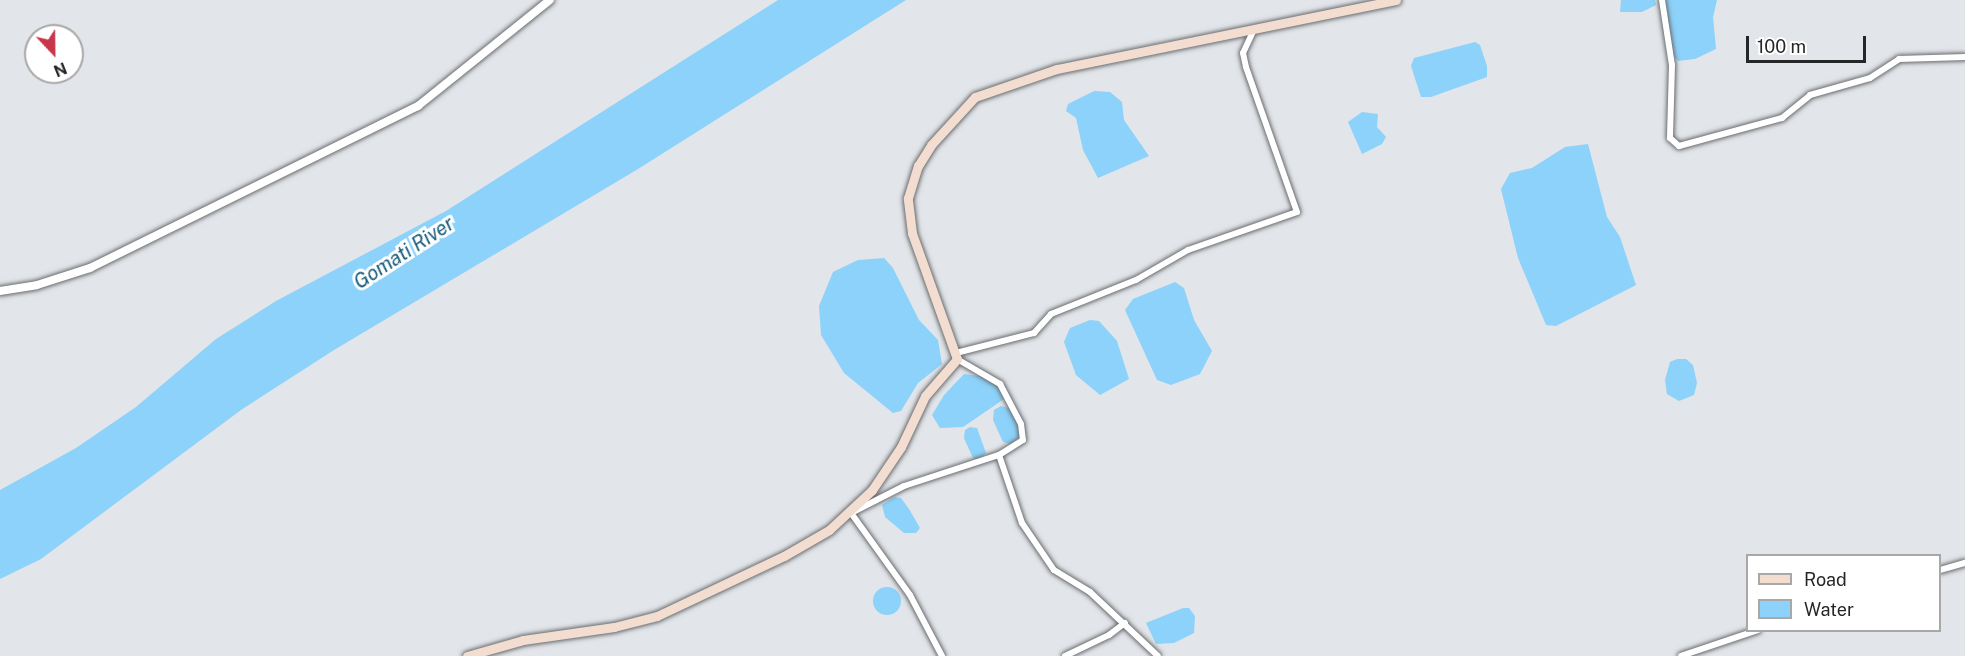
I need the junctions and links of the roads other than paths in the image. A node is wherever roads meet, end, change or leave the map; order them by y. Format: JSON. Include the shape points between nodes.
{"nodes":[{"id":1,"x":550,"y":0,"type":"edge"},
{"id":2,"x":1396,"y":0,"type":"edge"},
{"id":3,"x":1662,"y":0,"type":"edge"},
{"id":4,"x":1256,"y":26,"type":"junction"},
{"id":5,"x":1965,"y":57,"type":"edge"},
{"id":6,"x":0,"y":291,"type":"edge"},
{"id":7,"x":957,"y":356,"type":"junction"},
{"id":8,"x":999,"y":455,"type":"junction"},
{"id":9,"x":850,"y":513,"type":"junction"},
{"id":10,"x":1965,"y":563,"type":"edge"},
{"id":11,"x":1941,"y":570,"type":"edge"},
{"id":12,"x":1125,"y":623,"type":"junction"},
{"id":13,"x":1752,"y":632,"type":"edge"},
{"id":14,"x":467,"y":656,"type":"edge"},
{"id":15,"x":942,"y":656,"type":"edge"},
{"id":16,"x":1065,"y":656,"type":"edge"},
{"id":17,"x":1158,"y":656,"type":"edge"},
{"id":18,"x":1681,"y":656,"type":"edge"}],
"edges":[{"from":1,"to":6,"type":"street","via":[[418,106],[90,268],[37,285]]},
{"from":2,"to":4,"type":"main road"},
{"from":3,"to":5,"type":"street","via":[[1672,65],[1670,138],[1679,146],[1782,118],[1810,95],[1870,78],[1899,59]]},
{"from":4,"to":7,"type":"street","via":[[1245,43],[1246,68],[1298,212],[1188,250],[1136,280],[1051,314],[1034,333]]},
{"from":4,"to":7,"type":"main road","via":[[1057,69],[999,87],[975,97],[946,125],[918,166],[908,198],[912,233]]},
{"from":7,"to":8,"type":"street","via":[[1000,384],[1021,424],[1023,440]]},
{"from":7,"to":9,"type":"main road","via":[[925,396],[901,447],[873,490]]},
{"from":8,"to":9,"type":"street","via":[[904,486]]},
{"from":8,"to":12,"type":"street","via":[[1022,523],[1054,570],[1090,592]]},
{"from":9,"to":14,"type":"main road","via":[[784,556],[657,616],[614,627],[523,640]]},
{"from":9,"to":15,"type":"street","via":[[910,595]]},
{"from":10,"to":11,"type":"street"},
{"from":12,"to":16,"type":"street"},
{"from":12,"to":17,"type":"street"},
{"from":13,"to":18,"type":"street"}]}
